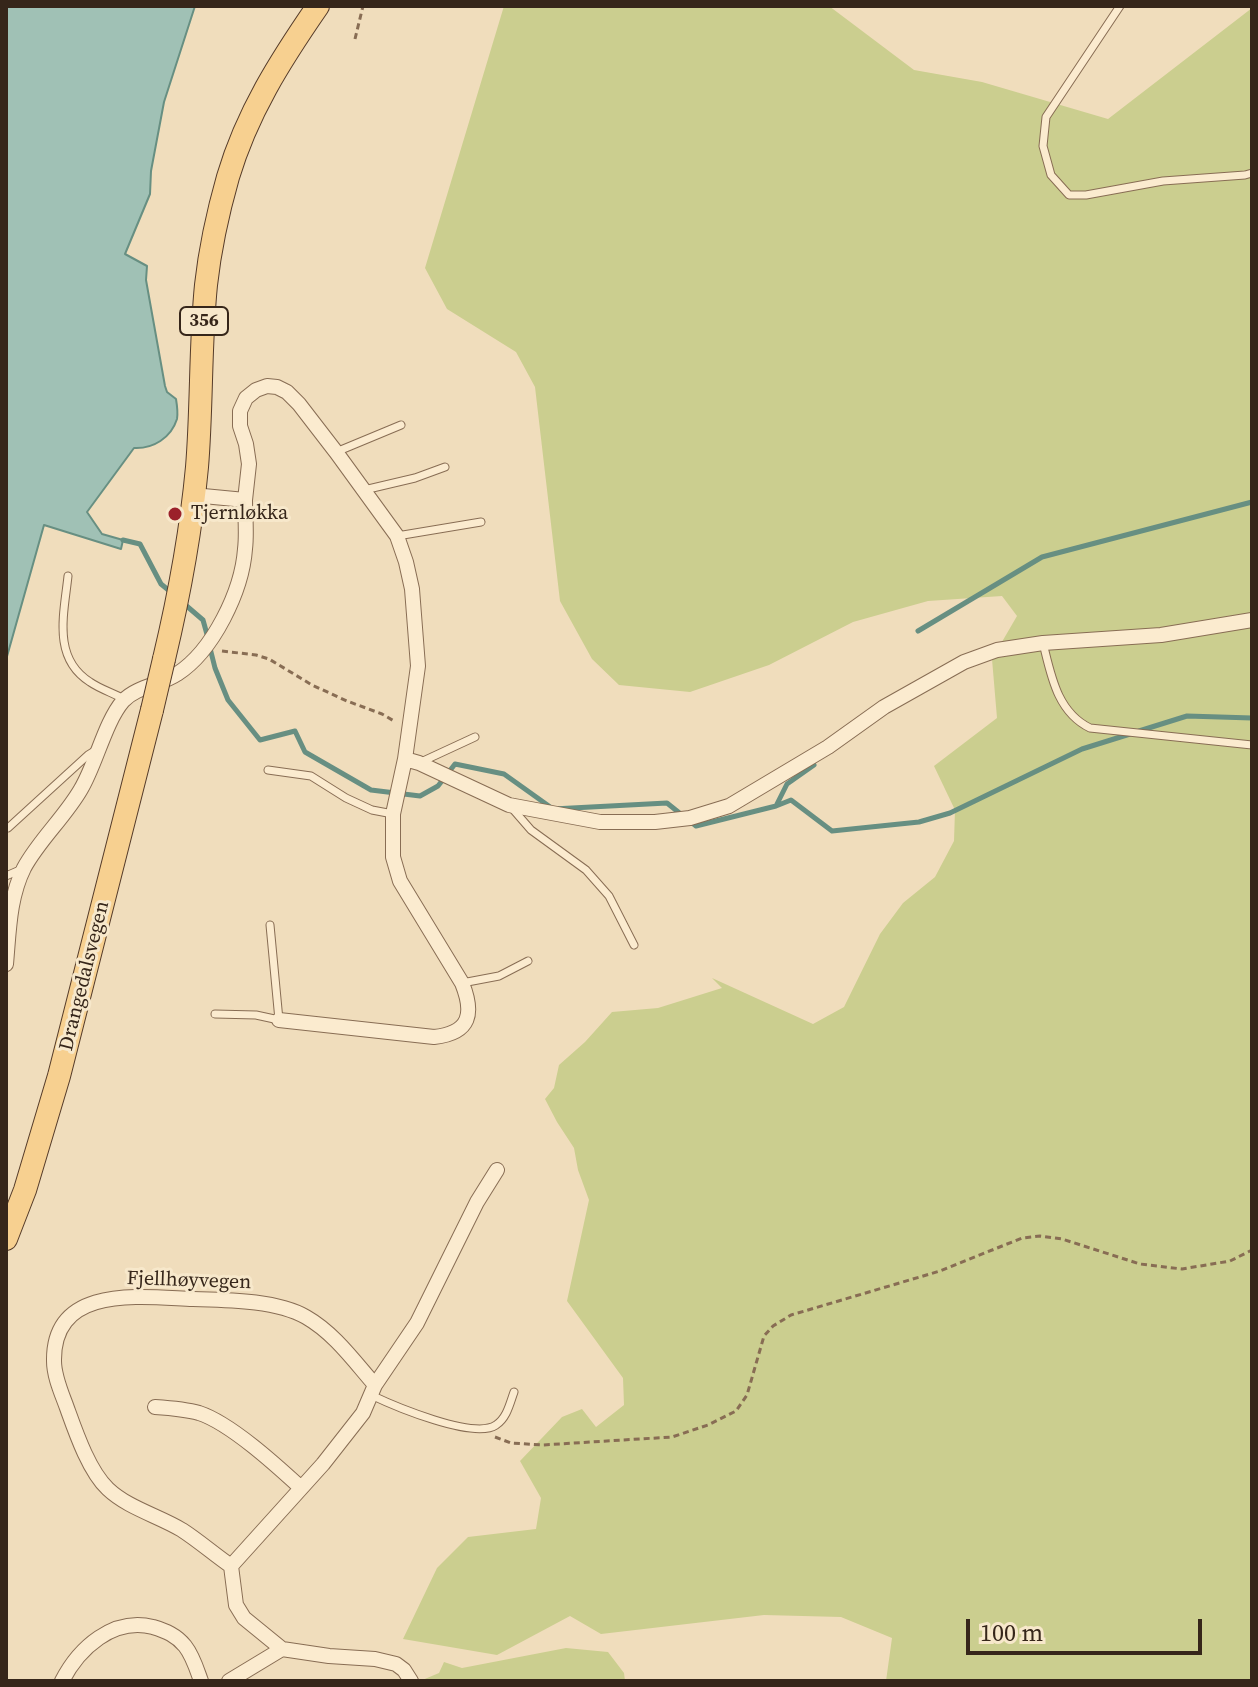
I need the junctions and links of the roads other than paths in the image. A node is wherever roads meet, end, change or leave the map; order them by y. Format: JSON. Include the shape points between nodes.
{"nodes":[{"id":1,"x":318,"y":6,"type":"edge"},
{"id":2,"x":1120,"y":6,"type":"edge"},
{"id":3,"x":1252,"y":173,"type":"edge"},
{"id":4,"x":401,"y":425,"type":"dead end"},
{"id":5,"x":336,"y":452,"type":"junction"},
{"id":6,"x":445,"y":467,"type":"dead end"},
{"id":7,"x":364,"y":490,"type":"junction"},
{"id":8,"x":193,"y":495,"type":"junction"},
{"id":9,"x":245,"y":500,"type":"junction"},
{"id":10,"x":481,"y":522,"type":"dead end"},
{"id":11,"x":397,"y":536,"type":"junction"},
{"id":12,"x":68,"y":576,"type":"dead end"},
{"id":13,"x":1252,"y":620,"type":"edge"},
{"id":14,"x":1043,"y":643,"type":"junction"},
{"id":15,"x":125,"y":699,"type":"junction"},
{"id":16,"x":475,"y":737,"type":"dead end"},
{"id":17,"x":1252,"y":745,"type":"edge"},
{"id":18,"x":101,"y":747,"type":"junction"},
{"id":19,"x":412,"y":761,"type":"junction"},
{"id":20,"x":268,"y":770,"type":"dead end"},
{"id":21,"x":509,"y":805,"type":"junction"},
{"id":22,"x":393,"y":814,"type":"junction"},
{"id":23,"x":8,"y":828,"type":"edge"},
{"id":24,"x":24,"y":868,"type":"junction"},
{"id":25,"x":6,"y":876,"type":"edge"},
{"id":26,"x":270,"y":925,"type":"dead end"},
{"id":27,"x":634,"y":945,"type":"dead end"},
{"id":28,"x":528,"y":961,"type":"dead end"},
{"id":29,"x":6,"y":964,"type":"edge"},
{"id":30,"x":462,"y":983,"type":"junction"},
{"id":31,"x":215,"y":1014,"type":"dead end"},
{"id":32,"x":279,"y":1020,"type":"junction"},
{"id":33,"x":497,"y":1170,"type":"dead end"},
{"id":34,"x":6,"y":1239,"type":"edge"},
{"id":35,"x":373,"y":1390,"type":"junction"},
{"id":36,"x":514,"y":1392,"type":"dead end"},
{"id":37,"x":155,"y":1407,"type":"dead end"},
{"id":38,"x":300,"y":1487,"type":"junction"},
{"id":39,"x":231,"y":1566,"type":"junction"},
{"id":40,"x":282,"y":1649,"type":"junction"},
{"id":41,"x":62,"y":1681,"type":"edge"},
{"id":42,"x":201,"y":1681,"type":"edge"},
{"id":43,"x":229,"y":1681,"type":"edge"},
{"id":44,"x":411,"y":1681,"type":"edge"}],
"edges":[{"from":1,"to":8,"type":"main road","number":"356","via":[[265,87],[224,191],[206,285]]},
{"from":2,"to":3,"type":"lane","via":[[1046,117],[1043,146],[1051,175],[1069,195],[1086,195]]},
{"from":4,"to":5,"type":"lane"},
{"from":5,"to":7,"type":"street"},
{"from":5,"to":9,"type":"street","via":[[287,392],[267,386],[256,390],[240,411],[249,464]]},
{"from":6,"to":7,"type":"lane"},
{"from":7,"to":11,"type":"street"},
{"from":8,"to":9,"type":"street"},
{"from":8,"to":34,"type":"main road","name":"Drangedalsvegen","number":"356","bridge":true,"via":[[178,596],[152,710],[59,1076]]},
{"from":9,"to":15,"type":"street","via":[[245,550],[236,588],[206,648],[174,677]]},
{"from":10,"to":11,"type":"lane"},
{"from":11,"to":19,"type":"street","via":[[412,589],[416,633]]},
{"from":12,"to":15,"type":"lane","via":[[65,653],[90,682]]},
{"from":13,"to":14,"type":"street","via":[[1161,635]]},
{"from":14,"to":17,"type":"lane","via":[[1063,704],[1085,726]]},
{"from":14,"to":21,"type":"street","via":[[964,662],[729,806],[690,818],[600,822]]},
{"from":15,"to":18,"type":"street"},
{"from":16,"to":19,"type":"lane"},
{"from":18,"to":23,"type":"lane"},
{"from":18,"to":24,"type":"street","via":[[81,789]]},
{"from":19,"to":21,"type":"street"},
{"from":19,"to":22,"type":"street"},
{"from":20,"to":22,"type":"lane","via":[[311,776],[346,798]]},
{"from":21,"to":27,"type":"lane","via":[[531,830],[586,870],[609,896]]},
{"from":22,"to":30,"type":"street","via":[[393,857],[400,881]]},
{"from":24,"to":25,"type":"lane"},
{"from":24,"to":29,"type":"street","via":[[15,891]]},
{"from":26,"to":32,"type":"lane"},
{"from":28,"to":30,"type":"lane","via":[[499,976]]},
{"from":30,"to":32,"type":"street","via":[[469,1012],[449,1035]]},
{"from":31,"to":32,"type":"lane"},
{"from":33,"to":35,"type":"street","via":[[417,1323]]},
{"from":35,"to":36,"type":"lane","via":[[390,1405],[474,1429],[498,1424]]},
{"from":35,"to":38,"type":"street","via":[[345,1438]]},
{"from":35,"to":39,"type":"street","name":"Fjellhøyvegen","via":[[327,1333],[288,1309],[133,1297],[83,1306],[71,1316],[60,1330],[54,1364],[96,1474],[118,1497],[182,1531]]},
{"from":37,"to":38,"type":"street","via":[[214,1420]]},
{"from":38,"to":39,"type":"street"},
{"from":39,"to":40,"type":"street","via":[[236,1605]]},
{"from":40,"to":43,"type":"street"},
{"from":40,"to":44,"type":"street","via":[[396,1664]]},
{"from":41,"to":42,"type":"street","via":[[89,1645],[113,1629],[141,1624],[169,1631],[178,1639]]}]}
